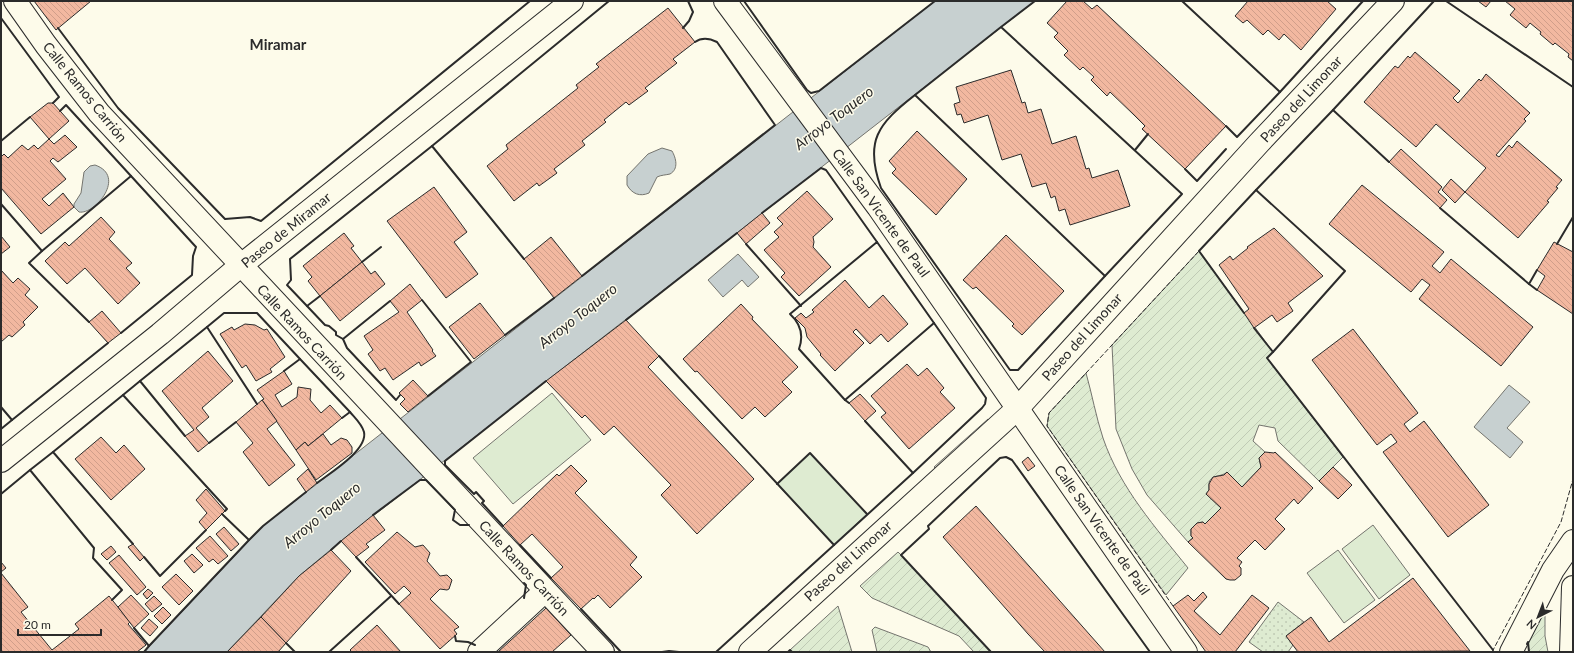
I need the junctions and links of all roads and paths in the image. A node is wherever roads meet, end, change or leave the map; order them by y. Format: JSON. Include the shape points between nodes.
{"nodes":[{"id":1,"x":15,"y":1,"type":"edge"},
{"id":2,"x":572,"y":1,"type":"edge"},
{"id":3,"x":725,"y":1,"type":"edge"},
{"id":4,"x":1393,"y":1,"type":"edge"},
{"id":5,"x":240,"y":266,"type":"junction"},
{"id":6,"x":1018,"y":408,"type":"junction"},
{"id":7,"x":1,"y":461,"type":"edge"},
{"id":8,"x":1573,"y":541,"type":"edge"},
{"id":9,"x":1573,"y":588,"type":"edge"},
{"id":10,"x":545,"y":591,"type":"junction"},
{"id":11,"x":479,"y":652,"type":"edge"},
{"id":12,"x":603,"y":652,"type":"edge"},
{"id":13,"x":750,"y":652,"type":"edge"},
{"id":14,"x":1186,"y":652,"type":"edge"},
{"id":15,"x":1511,"y":652,"type":"edge"},
{"id":16,"x":1571,"y":652,"type":"edge"}],
"edges":[{"from":1,"to":5,"type":"street","name":"Calle Ramos Carrión","via":[[98,113]]},
{"from":2,"to":5,"type":"street","name":"Paseo de Miramar"},
{"from":3,"to":6,"type":"street","name":"Calle San Vicente de Paul","via":[[878,207]]},
{"from":4,"to":6,"type":"street","name":"Paseo del Limonar","via":[[1259,143]]},
{"from":5,"to":7,"type":"street","name":"Paseo de Miramar","via":[[160,334]]},
{"from":5,"to":10,"type":"street","name":"Calle Ramos Carrión"},
{"from":6,"to":13,"type":"street","name":"Paseo del Limonar"},
{"from":6,"to":14,"type":"street","name":"Calle San Vicente de Paúl"},
{"from":8,"to":15,"type":"street","via":[[1553,570]]},
{"from":9,"to":16,"type":"street"},
{"from":10,"to":11,"type":"street"},
{"from":10,"to":12,"type":"street","name":"Calle Ramos Carrión"}]}
